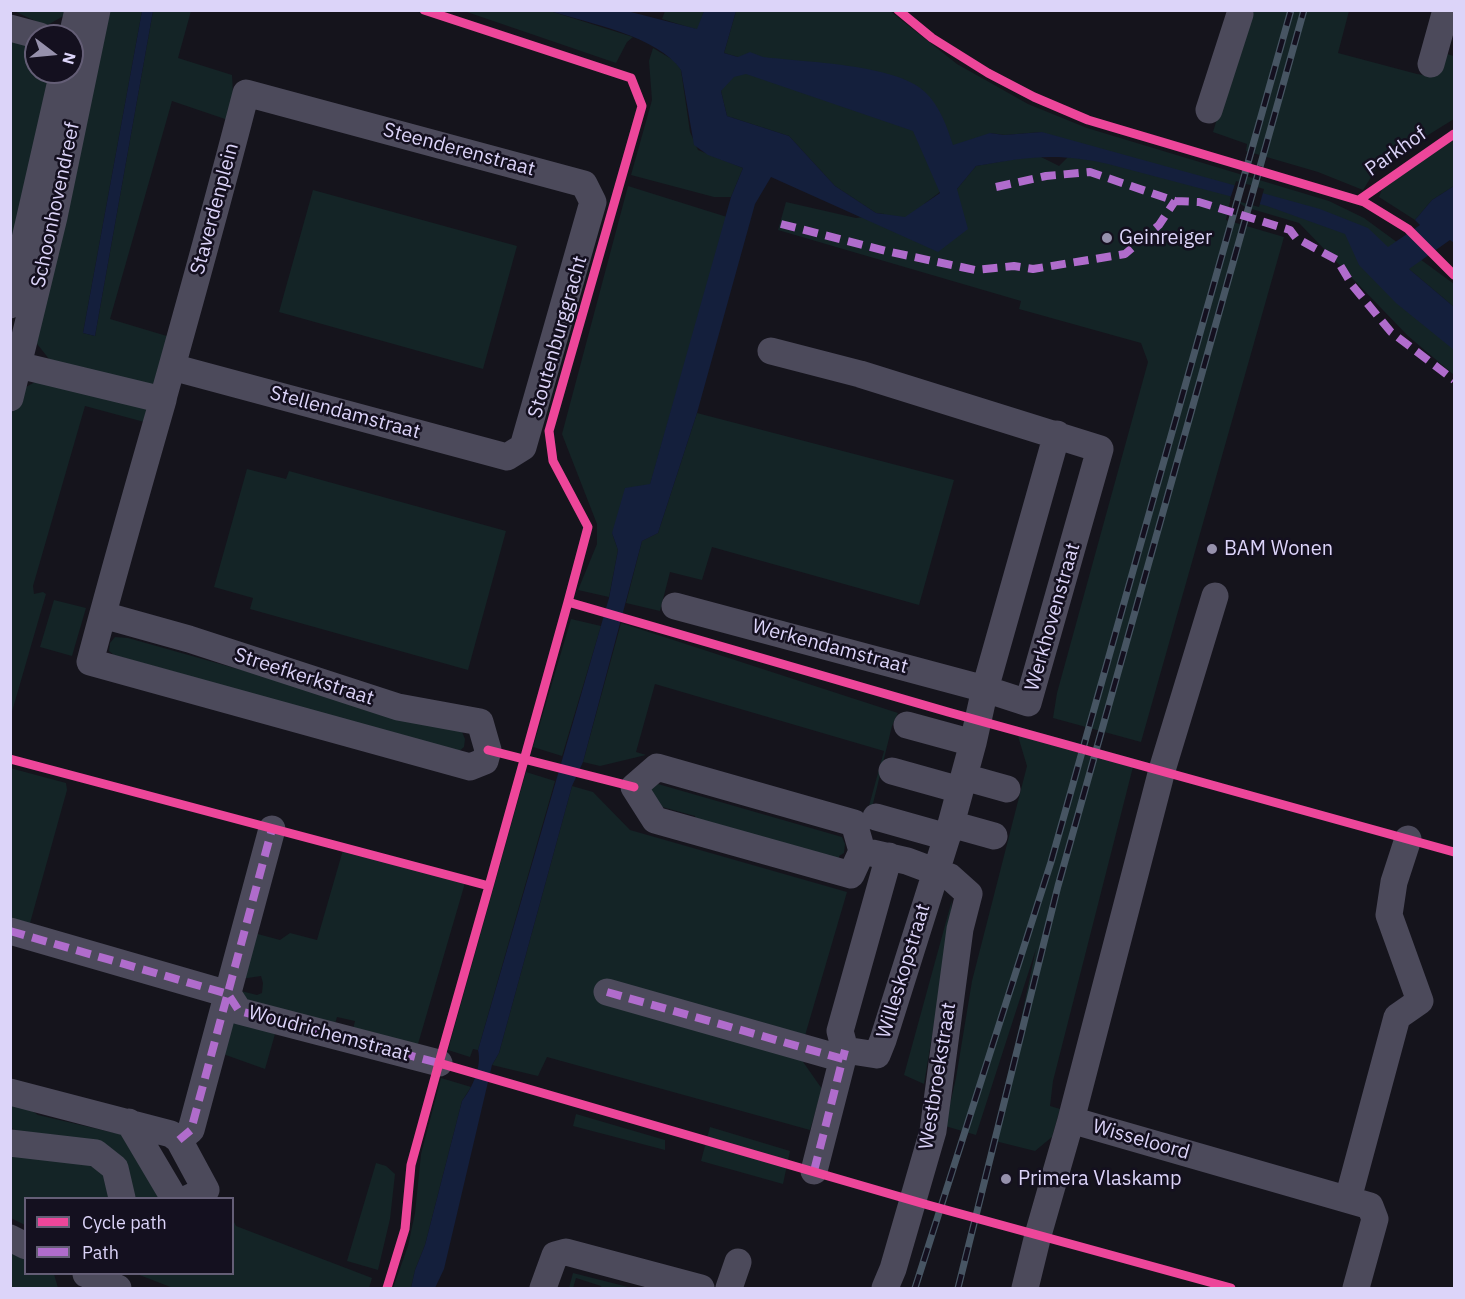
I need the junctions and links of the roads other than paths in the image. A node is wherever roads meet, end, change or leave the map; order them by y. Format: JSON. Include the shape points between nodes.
{"nodes":[{"id":1,"x":98,"y":10,"type":"edge"},
{"id":2,"x":1446,"y":10,"type":"edge"},
{"id":3,"x":1238,"y":12,"type":"edge"},
{"id":4,"x":84,"y":33,"type":"edge"},
{"id":5,"x":1431,"y":64,"type":"dead end"},
{"id":6,"x":60,"y":84,"type":"edge"},
{"id":7,"x":70,"y":84,"type":"edge"},
{"id":8,"x":1209,"y":110,"type":"dead end"},
{"id":9,"x":321,"y":113,"type":"joint"},
{"id":10,"x":589,"y":195,"type":"joint"},
{"id":11,"x":10,"y":305,"type":"edge"},
{"id":12,"x":772,"y":348,"type":"dead end"},
{"id":13,"x":15,"y":364,"type":"edge"},
{"id":14,"x":172,"y":367,"type":"junction"},
{"id":15,"x":10,"y":398,"type":"edge"},
{"id":16,"x":163,"y":400,"type":"junction"},
{"id":17,"x":1057,"y":434,"type":"junction"},
{"id":18,"x":516,"y":452,"type":"joint"},
{"id":19,"x":1215,"y":596,"type":"dead end"},
{"id":20,"x":675,"y":606,"type":"dead end"},
{"id":21,"x":103,"y":615,"type":"junction"},
{"id":22,"x":90,"y":662,"type":"joint"},
{"id":23,"x":985,"y":689,"type":"junction"},
{"id":24,"x":907,"y":725,"type":"dead end"},
{"id":25,"x":976,"y":731,"type":"junction"},
{"id":26,"x":892,"y":771,"type":"dead end"},
{"id":27,"x":962,"y":784,"type":"junction"},
{"id":28,"x":1007,"y":789,"type":"dead end"},
{"id":29,"x":876,"y":817,"type":"dead end"},
{"id":30,"x":272,"y":829,"type":"dead end"},
{"id":31,"x":949,"y":830,"type":"junction"},
{"id":32,"x":994,"y":836,"type":"dead end"},
{"id":33,"x":1408,"y":839,"type":"dead end"},
{"id":34,"x":862,"y":851,"type":"junction"},
{"id":35,"x":888,"y":856,"type":"junction"},
{"id":36,"x":935,"y":871,"type":"junction"},
{"id":37,"x":960,"y":929,"type":"joint"},
{"id":38,"x":10,"y":931,"type":"edge"},
{"id":39,"x":607,"y":992,"type":"dead end"},
{"id":40,"x":228,"y":994,"type":"junction"},
{"id":41,"x":844,"y":1054,"type":"junction"},
{"id":42,"x":439,"y":1063,"type":"dead end"},
{"id":43,"x":10,"y":1092,"type":"edge"},
{"id":44,"x":1071,"y":1120,"type":"junction"},
{"id":45,"x":129,"y":1122,"type":"junction"},
{"id":46,"x":179,"y":1140,"type":"junction"},
{"id":47,"x":10,"y":1143,"type":"edge"},
{"id":48,"x":814,"y":1171,"type":"dead end"},
{"id":49,"x":122,"y":1197,"type":"edge"},
{"id":50,"x":173,"y":1197,"type":"edge"},
{"id":51,"x":191,"y":1197,"type":"edge"},
{"id":52,"x":1348,"y":1199,"type":"junction"},
{"id":53,"x":10,"y":1238,"type":"edge"},
{"id":54,"x":24,"y":1244,"type":"edge"},
{"id":55,"x":738,"y":1262,"type":"dead end"},
{"id":56,"x":88,"y":1275,"type":"edge"},
{"id":57,"x":889,"y":1279,"type":"edge"},
{"id":58,"x":118,"y":1288,"type":"edge"},
{"id":59,"x":543,"y":1288,"type":"edge"},
{"id":60,"x":701,"y":1288,"type":"edge"},
{"id":61,"x":729,"y":1288,"type":"edge"},
{"id":62,"x":1026,"y":1288,"type":"edge"},
{"id":63,"x":1356,"y":1288,"type":"edge"}],
"edges":[{"from":1,"to":4,"type":"street","name":"Schoonhovendreef"},
{"from":2,"to":5,"type":"street"},
{"from":3,"to":8,"type":"street"},
{"from":6,"to":11,"type":"street","name":"Schoonhovendreef"},
{"from":7,"to":13,"type":"street","name":"Schoonhovendreef"},
{"from":9,"to":10,"type":"street","name":"Steenderenstraat","via":[[585,184]]},
{"from":9,"to":14,"type":"street","name":"Staverdenplein","via":[[246,93]]},
{"from":10,"to":18,"type":"street","name":"Stoutenburggracht","via":[[593,202],[523,447]]},
{"from":12,"to":17,"type":"street","name":"Werkhovenstraat"},
{"from":13,"to":15,"type":"street","name":"Schoonhovendreef"},
{"from":13,"to":16,"type":"street"},
{"from":14,"to":16,"type":"street","name":"Staverdenplein"},
{"from":14,"to":18,"type":"street","name":"Stellendamstraat","via":[[507,457]]},
{"from":16,"to":21,"type":"street","name":"Staverdenplein"},
{"from":17,"to":23,"type":"street"},
{"from":17,"to":23,"type":"street","name":"Werkhovenstraat","via":[[1101,449],[1028,703]]},
{"from":19,"to":44,"type":"street","name":"Wisseloord","via":[[1162,770]]},
{"from":20,"to":23,"type":"street","name":"Werkendamstraat"},
{"from":21,"to":22,"type":"street","name":"Staverdenplein"},
{"from":21,"to":22,"type":"street","name":"Streefkerkstraat","via":[[398,707],[480,722],[488,750],[485,761],[470,767]]},
{"from":23,"to":25,"type":"street"},
{"from":24,"to":25,"type":"street"},
{"from":25,"to":27,"type":"street","name":"Willeskopstraat"},
{"from":26,"to":27,"type":"street"},
{"from":27,"to":28,"type":"street"},
{"from":27,"to":31,"type":"street","name":"Willeskopstraat"},
{"from":29,"to":31,"type":"street"},
{"from":30,"to":40,"type":"street","name":"Woudrichemstraat"},
{"from":31,"to":32,"type":"street"},
{"from":31,"to":36,"type":"street","name":"Willeskopstraat"},
{"from":33,"to":52,"type":"street","via":[[1394,882],[1389,915],[1420,1001],[1397,1017]]},
{"from":34,"to":34,"type":"street","via":[[854,823],[657,767],[634,787],[655,820],[851,875]]},
{"from":34,"to":35,"type":"street","name":"Willeskopstraat"},
{"from":35,"to":36,"type":"street","name":"Willeskopstraat"},
{"from":35,"to":41,"type":"street","via":[[840,1031]]},
{"from":36,"to":37,"type":"street","name":"Willeskopstraat","via":[[950,877],[969,894]]},
{"from":36,"to":41,"type":"street","name":"Willeskopstraat","via":[[877,1055]]},
{"from":37,"to":57,"type":"street","name":"Westbroekstraat","via":[[933,1131]]},
{"from":38,"to":40,"type":"street","name":"Woudrichemstraat"},
{"from":39,"to":41,"type":"street"},
{"from":40,"to":42,"type":"street","name":"Woudrichemstraat","via":[[240,1011]]},
{"from":40,"to":46,"type":"street","name":"Woudrichemstraat","via":[[191,1130]]},
{"from":41,"to":48,"type":"street"},
{"from":43,"to":45,"type":"street"},
{"from":44,"to":52,"type":"street","name":"Wisseloord"},
{"from":44,"to":62,"type":"street"},
{"from":45,"to":46,"type":"street"},
{"from":45,"to":50,"type":"street"},
{"from":46,"to":51,"type":"street","via":[[206,1190]]},
{"from":47,"to":49,"type":"street","via":[[96,1153],[115,1168]]},
{"from":52,"to":63,"type":"street","name":"Wisseloord","via":[[1371,1206],[1375,1219]]},
{"from":53,"to":54,"type":"street"},
{"from":55,"to":61,"type":"street"},
{"from":56,"to":58,"type":"street"},
{"from":59,"to":60,"type":"street","via":[[555,1255],[566,1252]]}]}
